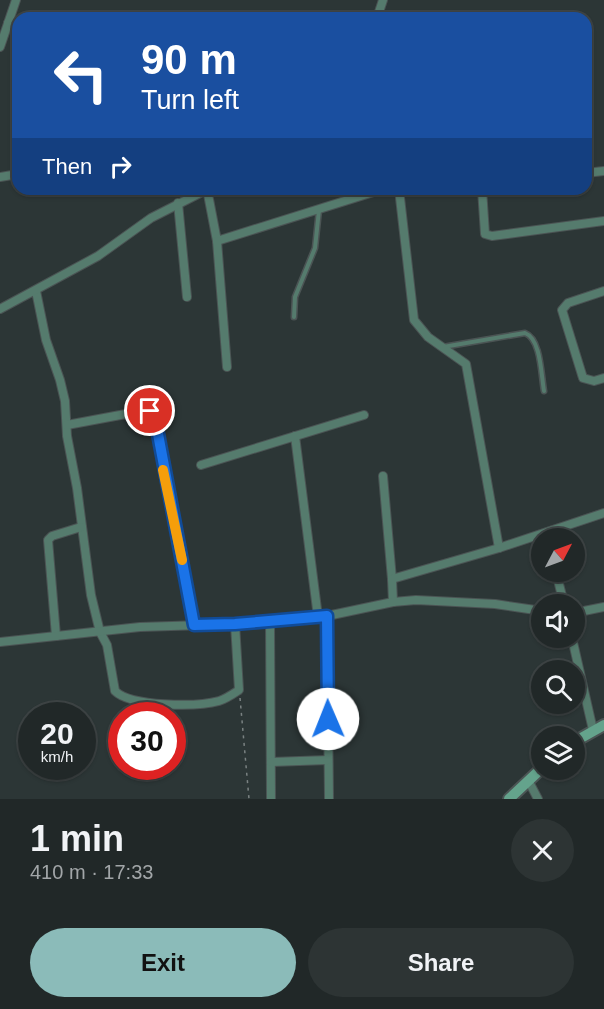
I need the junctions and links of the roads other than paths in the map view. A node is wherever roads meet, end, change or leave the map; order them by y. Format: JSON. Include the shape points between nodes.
{"nodes":[{"id":1,"x":16,"y":0,"type":"edge"},
{"id":2,"x":8,"y":23,"type":"junction"},
{"id":3,"x":12,"y":23,"type":"edge"},
{"id":4,"x":0,"y":47,"type":"edge"},
{"id":5,"x":195,"y":195,"type":"edge"},
{"id":6,"x":208,"y":195,"type":"edge"},
{"id":7,"x":365,"y":195,"type":"edge"},
{"id":8,"x":400,"y":195,"type":"edge"},
{"id":9,"x":482,"y":195,"type":"edge"},
{"id":10,"x":178,"y":203,"type":"junction"},
{"id":11,"x":319,"y":210,"type":"junction"},
{"id":12,"x":604,"y":221,"type":"edge"},
{"id":13,"x":217,"y":241,"type":"junction"},
{"id":14,"x":36,"y":291,"type":"junction"},
{"id":15,"x":604,"y":291,"type":"edge"},
{"id":16,"x":187,"y":297,"type":"dead end"},
{"id":17,"x":0,"y":309,"type":"edge"},
{"id":18,"x":294,"y":317,"type":"dead end"},
{"id":19,"x":442,"y":347,"type":"junction"},
{"id":20,"x":227,"y":367,"type":"dead end"},
{"id":21,"x":604,"y":378,"type":"edge"},
{"id":22,"x":544,"y":391,"type":"dead end"},
{"id":23,"x":364,"y":415,"type":"dead end"},
{"id":24,"x":67,"y":425,"type":"junction"},
{"id":25,"x":295,"y":436,"type":"junction"},
{"id":26,"x":201,"y":465,"type":"dead end"},
{"id":27,"x":383,"y":476,"type":"dead end"},
{"id":28,"x":604,"y":513,"type":"edge"},
{"id":29,"x":81,"y":527,"type":"junction"},
{"id":30,"x":564,"y":528,"type":"edge"},
{"id":31,"x":531,"y":539,"type":"edge"},
{"id":32,"x":499,"y":548,"type":"junction"},
{"id":33,"x":392,"y":579,"type":"junction"},
{"id":34,"x":393,"y":602,"type":"junction"},
{"id":35,"x":604,"y":606,"type":"edge"},
{"id":36,"x":531,"y":609,"type":"edge"},
{"id":37,"x":585,"y":610,"type":"edge"},
{"id":38,"x":322,"y":616,"type":"junction"},
{"id":39,"x":270,"y":621,"type":"junction"},
{"id":40,"x":235,"y":624,"type":"junction"},
{"id":41,"x":194,"y":625,"type":"junction"},
{"id":42,"x":100,"y":632,"type":"junction"},
{"id":43,"x":56,"y":636,"type":"junction"},
{"id":44,"x":0,"y":642,"type":"edge"},
{"id":45,"x":574,"y":648,"type":"edge"},
{"id":46,"x":604,"y":725,"type":"edge"},
{"id":47,"x":593,"y":730,"type":"junction"},
{"id":48,"x":585,"y":735,"type":"edge"},
{"id":49,"x":328,"y":760,"type":"junction"},
{"id":50,"x":271,"y":762,"type":"junction"},
{"id":51,"x":531,"y":777,"type":"edge"},
{"id":52,"x":528,"y":780,"type":"junction"},
{"id":53,"x":271,"y":799,"type":"edge"},
{"id":54,"x":329,"y":799,"type":"edge"},
{"id":55,"x":510,"y":799,"type":"edge"},
{"id":56,"x":538,"y":799,"type":"edge"}],
"edges":[{"from":1,"to":2,"type":"street"},
{"from":2,"to":3,"type":"street"},
{"from":2,"to":4,"type":"street"},
{"from":5,"to":10,"type":"street"},
{"from":6,"to":13,"type":"street"},
{"from":7,"to":11,"type":"street"},
{"from":8,"to":19,"type":"street","via":[[414,320]]},
{"from":9,"to":12,"type":"street","via":[[485,234],[492,236]]},
{"from":10,"to":14,"type":"street"},
{"from":10,"to":16,"type":"street"},
{"from":11,"to":13,"type":"street"},
{"from":11,"to":18,"type":"lane","via":[[315,248],[295,297]]},
{"from":13,"to":20,"type":"street"},
{"from":14,"to":17,"type":"street"},
{"from":14,"to":24,"type":"street","via":[[46,340],[60,380]]},
{"from":15,"to":21,"type":"street","via":[[568,303],[562,310],[584,378]]},
{"from":19,"to":22,"type":"lane","via":[[531,335],[536,342]]},
{"from":19,"to":32,"type":"street","via":[[461,359],[469,372]]},
{"from":23,"to":25,"type":"street"},
{"from":24,"to":29,"type":"street"},
{"from":24,"to":41,"type":"street","via":[[147,410],[153,413]]},
{"from":25,"to":26,"type":"street"},
{"from":25,"to":38,"type":"street"},
{"from":27,"to":33,"type":"street"},
{"from":28,"to":30,"type":"street"},
{"from":29,"to":42,"type":"street"},
{"from":29,"to":43,"type":"street","via":[[48,540]]},
{"from":31,"to":32,"type":"street"},
{"from":32,"to":33,"type":"street"},
{"from":33,"to":34,"type":"street"},
{"from":34,"to":36,"type":"street","via":[[444,600]]},
{"from":34,"to":38,"type":"street"},
{"from":35,"to":37,"type":"street"},
{"from":38,"to":39,"type":"street"},
{"from":38,"to":49,"type":"street"},
{"from":39,"to":40,"type":"street"},
{"from":39,"to":50,"type":"street"},
{"from":40,"to":41,"type":"street"},
{"from":40,"to":42,"type":"street","via":[[239,690],[213,702],[141,703],[120,696],[115,691],[107,645]]},
{"from":41,"to":42,"type":"street"},
{"from":42,"to":43,"type":"street"},
{"from":43,"to":44,"type":"street"},
{"from":45,"to":47,"type":"street"},
{"from":46,"to":47,"type":"main road"},
{"from":47,"to":48,"type":"main road"},
{"from":49,"to":50,"type":"street"},
{"from":49,"to":54,"type":"street"},
{"from":50,"to":53,"type":"street"},
{"from":51,"to":52,"type":"main road"},
{"from":52,"to":55,"type":"main road"},
{"from":52,"to":56,"type":"street"}]}
